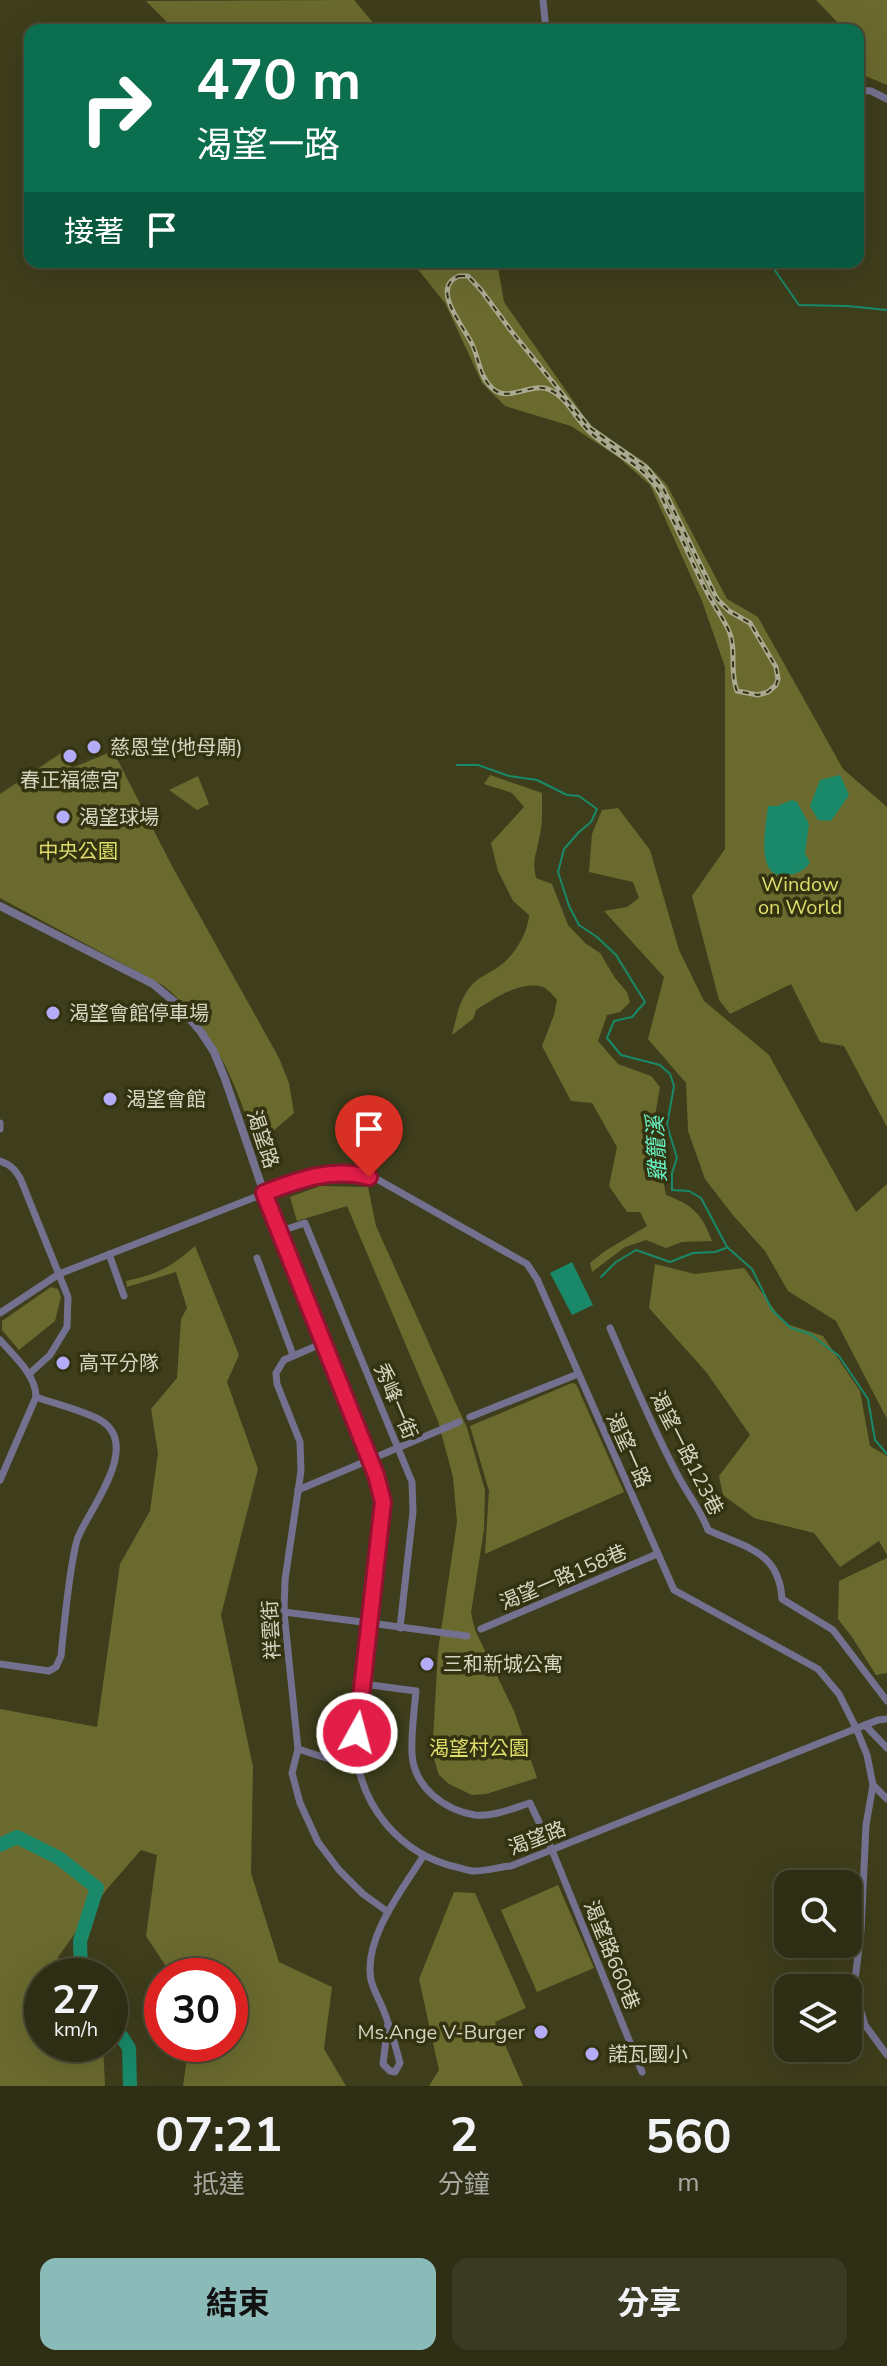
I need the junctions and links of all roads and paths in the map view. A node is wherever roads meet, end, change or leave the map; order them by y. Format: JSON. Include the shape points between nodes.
{"nodes":[{"id":1,"x":543,"y":0,"type":"edge"},
{"id":2,"x":545,"y":24,"type":"edge"},
{"id":3,"x":864,"y":90,"type":"edge"},
{"id":4,"x":887,"y":99,"type":"edge"},
{"id":5,"x":0,"y":906,"type":"edge"},
{"id":6,"x":0,"y":1161,"type":"edge"},
{"id":7,"x":264,"y":1193,"type":"junction"},
{"id":8,"x":278,"y":1232,"type":"junction"},
{"id":9,"x":483,"y":1240,"type":"junction"},
{"id":10,"x":473,"y":1244,"type":"dead end"},
{"id":11,"x":109,"y":1254,"type":"junction"},
{"id":12,"x":257,"y":1258,"type":"dead end"},
{"id":13,"x":59,"y":1274,"type":"junction"},
{"id":14,"x":124,"y":1296,"type":"dead end"},
{"id":15,"x":0,"y":1313,"type":"edge"},
{"id":16,"x":610,"y":1328,"type":"dead end"},
{"id":17,"x":0,"y":1340,"type":"edge"},
{"id":18,"x":323,"y":1343,"type":"junction"},
{"id":19,"x":293,"y":1355,"type":"junction"},
{"id":20,"x":29,"y":1374,"type":"junction"},
{"id":21,"x":578,"y":1374,"type":"junction"},
{"id":22,"x":36,"y":1397,"type":"junction"},
{"id":23,"x":470,"y":1417,"type":"dead end"},
{"id":24,"x":459,"y":1422,"type":"dead end"},
{"id":25,"x":399,"y":1447,"type":"junction"},
{"id":26,"x":369,"y":1460,"type":"junction"},
{"id":27,"x":0,"y":1480,"type":"edge"},
{"id":28,"x":298,"y":1490,"type":"junction"},
{"id":29,"x":657,"y":1554,"type":"junction"},
{"id":30,"x":284,"y":1612,"type":"junction"},
{"id":31,"x":370,"y":1623,"type":"junction"},
{"id":32,"x":400,"y":1628,"type":"junction"},
{"id":33,"x":488,"y":1629,"type":"dead end"},
{"id":34,"x":467,"y":1636,"type":"dead end"},
{"id":35,"x":0,"y":1664,"type":"edge"},
{"id":36,"x":363,"y":1684,"type":"junction"},
{"id":37,"x":887,"y":1701,"type":"edge"},
{"id":38,"x":887,"y":1719,"type":"edge"},
{"id":39,"x":865,"y":1725,"type":"junction"},
{"id":40,"x":856,"y":1728,"type":"junction"},
{"id":41,"x":887,"y":1748,"type":"edge"},
{"id":42,"x":298,"y":1749,"type":"junction"},
{"id":43,"x":356,"y":1755,"type":"junction"},
{"id":44,"x":873,"y":1785,"type":"junction"},
{"id":45,"x":887,"y":1799,"type":"edge"},
{"id":46,"x":552,"y":1850,"type":"junction"},
{"id":47,"x":424,"y":1855,"type":"junction"},
{"id":48,"x":388,"y":1912,"type":"junction"},
{"id":49,"x":388,"y":2023,"type":"junction"},
{"id":50,"x":887,"y":2055,"type":"edge"},
{"id":51,"x":642,"y":2072,"type":"dead end"}],
"edges":[{"from":1,"to":2,"type":"street"},
{"from":3,"to":4,"type":"street"},
{"from":5,"to":7,"type":"street","name":"渴望路","via":[[153,984],[177,1004],[214,1052]]},
{"from":6,"to":13,"type":"street","via":[[21,1180]]},
{"from":7,"to":8,"type":"street","name":"渴望路"},
{"from":7,"to":9,"type":"street","name":"渴望一路","via":[[299,1180],[352,1172],[375,1178]]},
{"from":7,"to":11,"type":"street","name":"渴望一路"},
{"from":8,"to":18,"type":"street","name":"渴望路"},
{"from":8,"to":25,"type":"street","name":"秀峰一街","via":[[305,1223]]},
{"from":9,"to":10,"type":"street"},
{"from":9,"to":21,"type":"street","name":"渴望一路","via":[[527,1264]]},
{"from":11,"to":13,"type":"street","name":"渴望一路"},
{"from":11,"to":14,"type":"street"},
{"from":12,"to":19,"type":"street"},
{"from":13,"to":15,"type":"street","name":"渴望一路"},
{"from":13,"to":20,"type":"street","via":[[68,1297],[67,1327],[50,1355]]},
{"from":16,"to":37,"type":"street","name":"渴望一路123巷","via":[[652,1424],[708,1530],[764,1556],[781,1583],[782,1599],[833,1630]]},
{"from":17,"to":20,"type":"street"},
{"from":18,"to":19,"type":"street"},
{"from":18,"to":26,"type":"street","name":"渴望路"},
{"from":19,"to":28,"type":"street","name":"祥雲街","via":[[276,1373],[300,1442]]},
{"from":20,"to":22,"type":"street"},
{"from":21,"to":23,"type":"street"},
{"from":21,"to":29,"type":"street","name":"渴望一路"},
{"from":22,"to":27,"type":"street"},
{"from":22,"to":35,"type":"street","via":[[100,1420],[112,1434],[115,1457],[104,1490],[77,1537],[56,1667],[49,1671]]},
{"from":24,"to":25,"type":"street"},
{"from":25,"to":26,"type":"street"},
{"from":25,"to":32,"type":"street","name":"秀峰一街","via":[[412,1482],[413,1512]]},
{"from":26,"to":28,"type":"street"},
{"from":26,"to":31,"type":"street","name":"渴望路","via":[[383,1502]]},
{"from":28,"to":30,"type":"street","name":"祥雲街"},
{"from":29,"to":33,"type":"street","name":"渴望一路158巷"},
{"from":29,"to":40,"type":"street","name":"渴望一路","via":[[674,1595],[818,1669],[839,1694]]},
{"from":30,"to":31,"type":"street"},
{"from":30,"to":42,"type":"street","name":"祥雲街"},
{"from":31,"to":32,"type":"street"},
{"from":31,"to":36,"type":"street","name":"渴望路"},
{"from":32,"to":34,"type":"street"},
{"from":36,"to":43,"type":"street","name":"渴望路"},
{"from":36,"to":46,"type":"street","name":"渴望路660巷","via":[[416,1691],[412,1756],[428,1792],[450,1807],[477,1815],[530,1803]]},
{"from":38,"to":39,"type":"street","name":"渴望路"},
{"from":39,"to":40,"type":"street","name":"渴望路"},
{"from":39,"to":41,"type":"street"},
{"from":40,"to":44,"type":"street","name":"渴望一路"},
{"from":40,"to":46,"type":"street","name":"渴望路"},
{"from":42,"to":43,"type":"street","via":[[326,1758]]},
{"from":42,"to":48,"type":"street","name":"祥雲街","via":[[292,1773],[318,1842],[363,1894]]},
{"from":43,"to":47,"type":"street","name":"渴望路","via":[[366,1794],[381,1821]]},
{"from":44,"to":45,"type":"street"},
{"from":44,"to":50,"type":"street","name":"渴望一路","via":[[854,1988],[865,2025]]},
{"from":46,"to":47,"type":"street","name":"渴望路","via":[[511,1866],[473,1871]]},
{"from":46,"to":51,"type":"street","name":"渴望路660巷"},
{"from":47,"to":48,"type":"street"},
{"from":48,"to":49,"type":"street","via":[[372,1944],[371,1979]]},
{"from":49,"to":49,"type":"street","via":[[400,2063],[395,2072],[383,2064]]}]}
